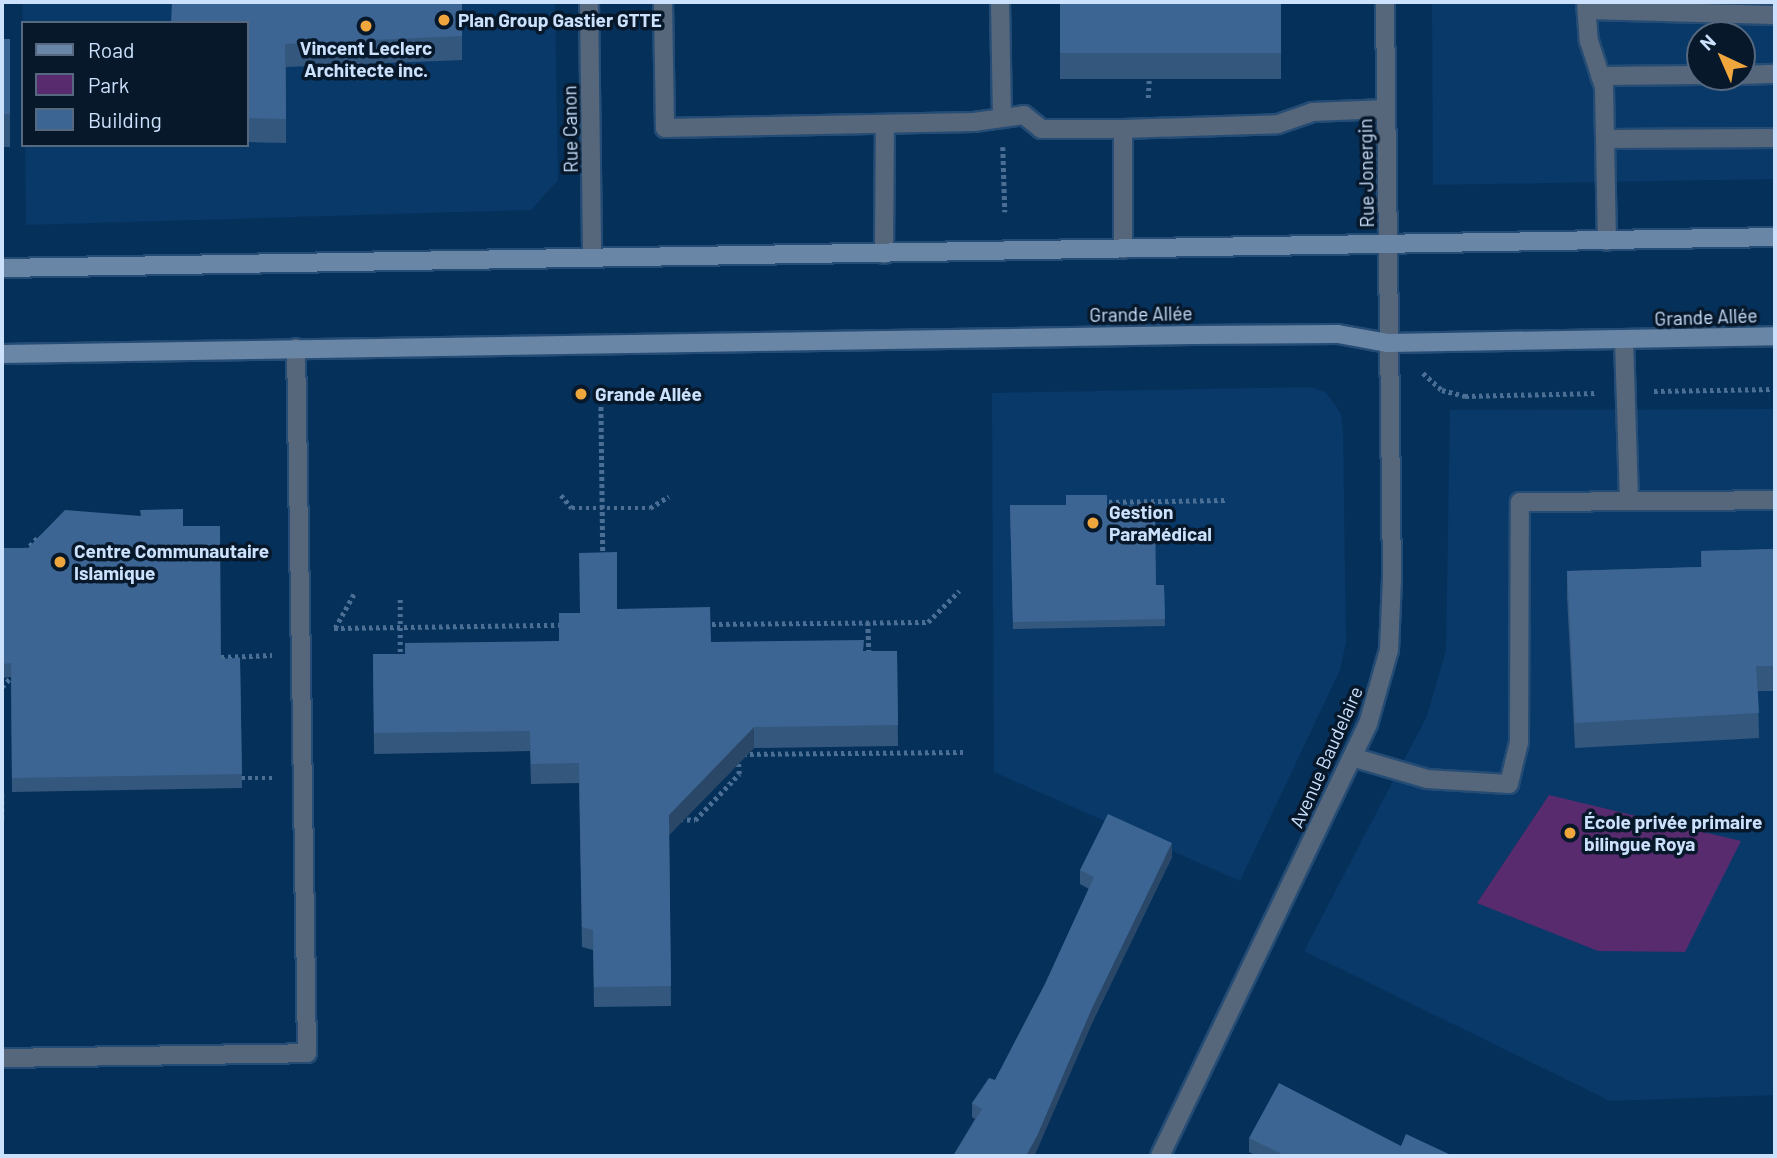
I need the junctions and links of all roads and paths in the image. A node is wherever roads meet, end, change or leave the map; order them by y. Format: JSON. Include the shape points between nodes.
{"nodes":[{"id":1,"x":589,"y":2,"type":"edge"},
{"id":2,"x":663,"y":2,"type":"edge"},
{"id":3,"x":1000,"y":2,"type":"edge"},
{"id":4,"x":1385,"y":2,"type":"edge"},
{"id":5,"x":1586,"y":6,"type":"edge"},
{"id":6,"x":1775,"y":15,"type":"edge"},
{"id":7,"x":1775,"y":74,"type":"edge"},
{"id":8,"x":1686,"y":75,"type":"edge"},
{"id":9,"x":1756,"y":75,"type":"edge"},
{"id":10,"x":1600,"y":76,"type":"junction"},
{"id":11,"x":1386,"y":109,"type":"junction"},
{"id":12,"x":1002,"y":117,"type":"junction"},
{"id":13,"x":885,"y":124,"type":"junction"},
{"id":14,"x":1123,"y":129,"type":"junction"},
{"id":15,"x":1775,"y":138,"type":"edge"},
{"id":16,"x":1605,"y":139,"type":"junction"},
{"id":17,"x":1003,"y":174,"type":"dead end"},
{"id":18,"x":1004,"y":212,"type":"dead end"},
{"id":19,"x":1775,"y":237,"type":"edge"},
{"id":20,"x":1607,"y":241,"type":"junction"},
{"id":21,"x":1388,"y":244,"type":"junction"},
{"id":22,"x":1123,"y":249,"type":"junction"},
{"id":23,"x":884,"y":254,"type":"junction"},
{"id":24,"x":592,"y":256,"type":"junction"},
{"id":25,"x":2,"y":268,"type":"edge"},
{"id":26,"x":1775,"y":336,"type":"edge"},
{"id":27,"x":1624,"y":340,"type":"junction"},
{"id":28,"x":1388,"y":343,"type":"junction"},
{"id":29,"x":296,"y":348,"type":"junction"},
{"id":30,"x":2,"y":354,"type":"edge"},
{"id":31,"x":1775,"y":389,"type":"edge"},
{"id":32,"x":1442,"y":390,"type":"dead end"},
{"id":33,"x":1657,"y":391,"type":"dead end"},
{"id":34,"x":601,"y":393,"type":"dead end"},
{"id":35,"x":1601,"y":393,"type":"dead end"},
{"id":36,"x":561,"y":495,"type":"dead end"},
{"id":37,"x":669,"y":496,"type":"dead end"},
{"id":38,"x":1775,"y":499,"type":"edge"},
{"id":39,"x":1225,"y":500,"type":"dead end"},
{"id":40,"x":1629,"y":501,"type":"junction"},
{"id":41,"x":1097,"y":502,"type":"edge"},
{"id":42,"x":602,"y":508,"type":"junction"},
{"id":43,"x":46,"y":543,"type":"edge"},
{"id":44,"x":15,"y":554,"type":"edge"},
{"id":45,"x":603,"y":559,"type":"edge"},
{"id":46,"x":959,"y":591,"type":"dead end"},
{"id":47,"x":354,"y":594,"type":"dead end"},
{"id":48,"x":400,"y":596,"type":"dead end"},
{"id":49,"x":868,"y":622,"type":"junction"},
{"id":50,"x":701,"y":624,"type":"edge"},
{"id":51,"x":566,"y":625,"type":"edge"},
{"id":52,"x":399,"y":628,"type":"junction"},
{"id":53,"x":282,"y":655,"type":"dead end"},
{"id":54,"x":221,"y":657,"type":"edge"},
{"id":55,"x":400,"y":663,"type":"edge"},
{"id":56,"x":869,"y":672,"type":"edge"},
{"id":57,"x":11,"y":677,"type":"edge"},
{"id":58,"x":2,"y":687,"type":"edge"},
{"id":59,"x":963,"y":752,"type":"dead end"},
{"id":60,"x":1352,"y":757,"type":"junction"},
{"id":61,"x":242,"y":778,"type":"edge"},
{"id":62,"x":260,"y":778,"type":"dead end"},
{"id":63,"x":2,"y":794,"type":"edge"},
{"id":64,"x":669,"y":818,"type":"edge"},
{"id":65,"x":2,"y":819,"type":"edge"},
{"id":66,"x":2,"y":1058,"type":"edge"},
{"id":67,"x":1160,"y":1156,"type":"edge"}],
"edges":[{"from":1,"to":24,"type":"street","name":"Rue Canon"},
{"from":2,"to":13,"type":"street","via":[[664,128]]},
{"from":3,"to":12,"type":"street"},
{"from":4,"to":11,"type":"street","name":"Rue Jonergin"},
{"from":5,"to":6,"type":"street"},
{"from":5,"to":10,"type":"street","via":[[1588,41]]},
{"from":7,"to":9,"type":"street"},
{"from":8,"to":10,"type":"street"},
{"from":10,"to":16,"type":"street"},
{"from":11,"to":14,"type":"street","via":[[1312,112],[1278,124]]},
{"from":11,"to":21,"type":"street","name":"Rue Jonergin"},
{"from":12,"to":13,"type":"street"},
{"from":12,"to":14,"type":"street","via":[[1024,115],[1041,129]]},
{"from":13,"to":23,"type":"street"},
{"from":14,"to":22,"type":"street"},
{"from":15,"to":16,"type":"street"},
{"from":16,"to":20,"type":"street"},
{"from":17,"to":18,"type":"path"},
{"from":19,"to":20,"type":"main road"},
{"from":20,"to":21,"type":"main road"},
{"from":21,"to":22,"type":"main road"},
{"from":21,"to":28,"type":"street","name":"Rue Jonergin"},
{"from":22,"to":23,"type":"main road"},
{"from":23,"to":24,"type":"main road"},
{"from":24,"to":25,"type":"main road"},
{"from":26,"to":27,"type":"main road","name":"Grande Allée"},
{"from":27,"to":28,"type":"main road","name":"Grande Allée"},
{"from":27,"to":40,"type":"street"},
{"from":28,"to":29,"type":"main road","name":"Grande Allée","via":[[1338,334],[1265,334]]},
{"from":28,"to":60,"type":"street","name":"Avenue Baudelaire","via":[[1391,624],[1377,700]]},
{"from":29,"to":30,"type":"main road","name":"Grande Allée"},
{"from":29,"to":66,"type":"street","via":[[307,1053]]},
{"from":31,"to":33,"type":"path"},
{"from":32,"to":35,"type":"path","via":[[1465,396]]},
{"from":34,"to":42,"type":"path"},
{"from":36,"to":42,"type":"path","via":[[572,508]]},
{"from":37,"to":42,"type":"path","via":[[650,508]]},
{"from":38,"to":40,"type":"street"},
{"from":39,"to":41,"type":"path"},
{"from":40,"to":60,"type":"street","via":[[1520,502],[1519,742],[1509,784],[1427,779]]},
{"from":42,"to":45,"type":"path"},
{"from":43,"to":44,"type":"path","via":[[39,536],[22,554]]},
{"from":46,"to":49,"type":"path","via":[[929,622]]},
{"from":47,"to":52,"type":"path","via":[[334,628]]},
{"from":48,"to":52,"type":"path"},
{"from":49,"to":50,"type":"path"},
{"from":49,"to":56,"type":"path"},
{"from":51,"to":52,"type":"path"},
{"from":52,"to":55,"type":"path"},
{"from":53,"to":54,"type":"path"},
{"from":57,"to":58,"type":"path"},
{"from":59,"to":64,"type":"path","via":[[738,754],[739,774],[695,820]]},
{"from":60,"to":67,"type":"street","name":"Avenue Baudelaire"},
{"from":61,"to":62,"type":"path"},
{"from":63,"to":65,"type":"path"}]}
